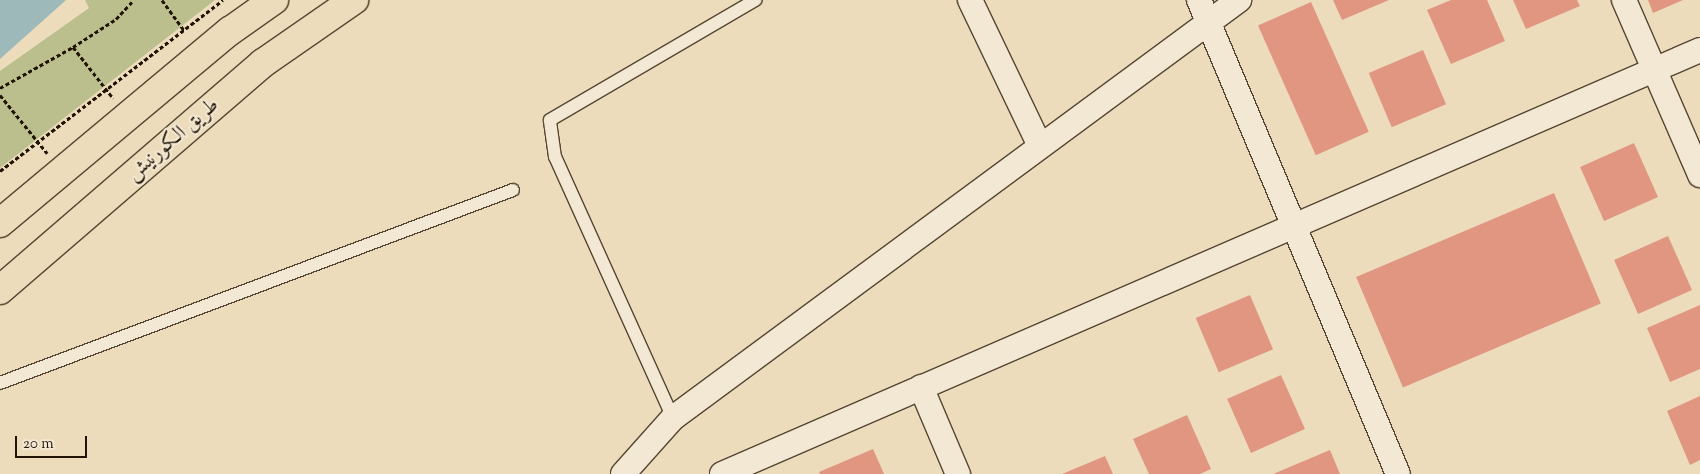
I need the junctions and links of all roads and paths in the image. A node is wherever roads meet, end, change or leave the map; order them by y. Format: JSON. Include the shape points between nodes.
{"nodes":[{"id":1,"x":134,"y":0,"type":"edge"},
{"id":2,"x":162,"y":0,"type":"edge"},
{"id":3,"x":223,"y":0,"type":"edge"},
{"id":4,"x":274,"y":0,"type":"edge"},
{"id":5,"x":354,"y":0,"type":"edge"},
{"id":6,"x":755,"y":0,"type":"edge"},
{"id":7,"x":970,"y":0,"type":"edge"},
{"id":8,"x":1199,"y":0,"type":"edge"},
{"id":9,"x":1239,"y":0,"type":"edge"},
{"id":10,"x":1624,"y":0,"type":"edge"},
{"id":11,"x":1209,"y":22,"type":"junction"},
{"id":12,"x":184,"y":29,"type":"junction"},
{"id":13,"x":73,"y":47,"type":"junction"},
{"id":14,"x":1700,"y":50,"type":"edge"},
{"id":15,"x":202,"y":54,"type":"junction"},
{"id":16,"x":1654,"y":69,"type":"junction"},
{"id":17,"x":0,"y":88,"type":"edge"},
{"id":18,"x":106,"y":89,"type":"junction"},
{"id":19,"x":127,"y":116,"type":"junction"},
{"id":20,"x":1040,"y":146,"type":"junction"},
{"id":21,"x":0,"y":171,"type":"edge"},
{"id":22,"x":1700,"y":175,"type":"edge"},
{"id":23,"x":513,"y":190,"type":"dead end"},
{"id":24,"x":0,"y":223,"type":"edge"},
{"id":25,"x":1292,"y":226,"type":"junction"},
{"id":26,"x":0,"y":290,"type":"edge"},
{"id":27,"x":0,"y":383,"type":"edge"},
{"id":28,"x":921,"y":387,"type":"junction"},
{"id":29,"x":673,"y":418,"type":"junction"},
{"id":30,"x":623,"y":474,"type":"edge"},
{"id":31,"x":722,"y":474,"type":"edge"},
{"id":32,"x":958,"y":474,"type":"edge"},
{"id":33,"x":1398,"y":474,"type":"edge"}],
"edges":[{"from":1,"to":13,"type":"path","via":[[116,19]]},
{"from":2,"to":12,"type":"path"},
{"from":3,"to":12,"type":"path"},
{"from":4,"to":15,"type":"main road"},
{"from":5,"to":26,"type":"main road","name":"طريق الكورنيش","via":[[263,63]]},
{"from":6,"to":29,"type":"lane","via":[[550,120],[555,157]]},
{"from":7,"to":20,"type":"street"},
{"from":8,"to":11,"type":"street"},
{"from":9,"to":11,"type":"street"},
{"from":10,"to":16,"type":"street"},
{"from":11,"to":20,"type":"street"},
{"from":11,"to":25,"type":"street"},
{"from":12,"to":15,"type":"path"},
{"from":12,"to":18,"type":"path"},
{"from":13,"to":17,"type":"path"},
{"from":13,"to":18,"type":"path"},
{"from":14,"to":16,"type":"street"},
{"from":15,"to":19,"type":"main road"},
{"from":16,"to":22,"type":"street"},
{"from":16,"to":25,"type":"street"},
{"from":18,"to":19,"type":"path"},
{"from":18,"to":21,"type":"path"},
{"from":19,"to":24,"type":"main road"},
{"from":20,"to":29,"type":"street"},
{"from":23,"to":27,"type":"lane"},
{"from":25,"to":28,"type":"street"},
{"from":25,"to":33,"type":"street"},
{"from":28,"to":31,"type":"street"},
{"from":28,"to":32,"type":"street"},
{"from":29,"to":30,"type":"street"}]}
